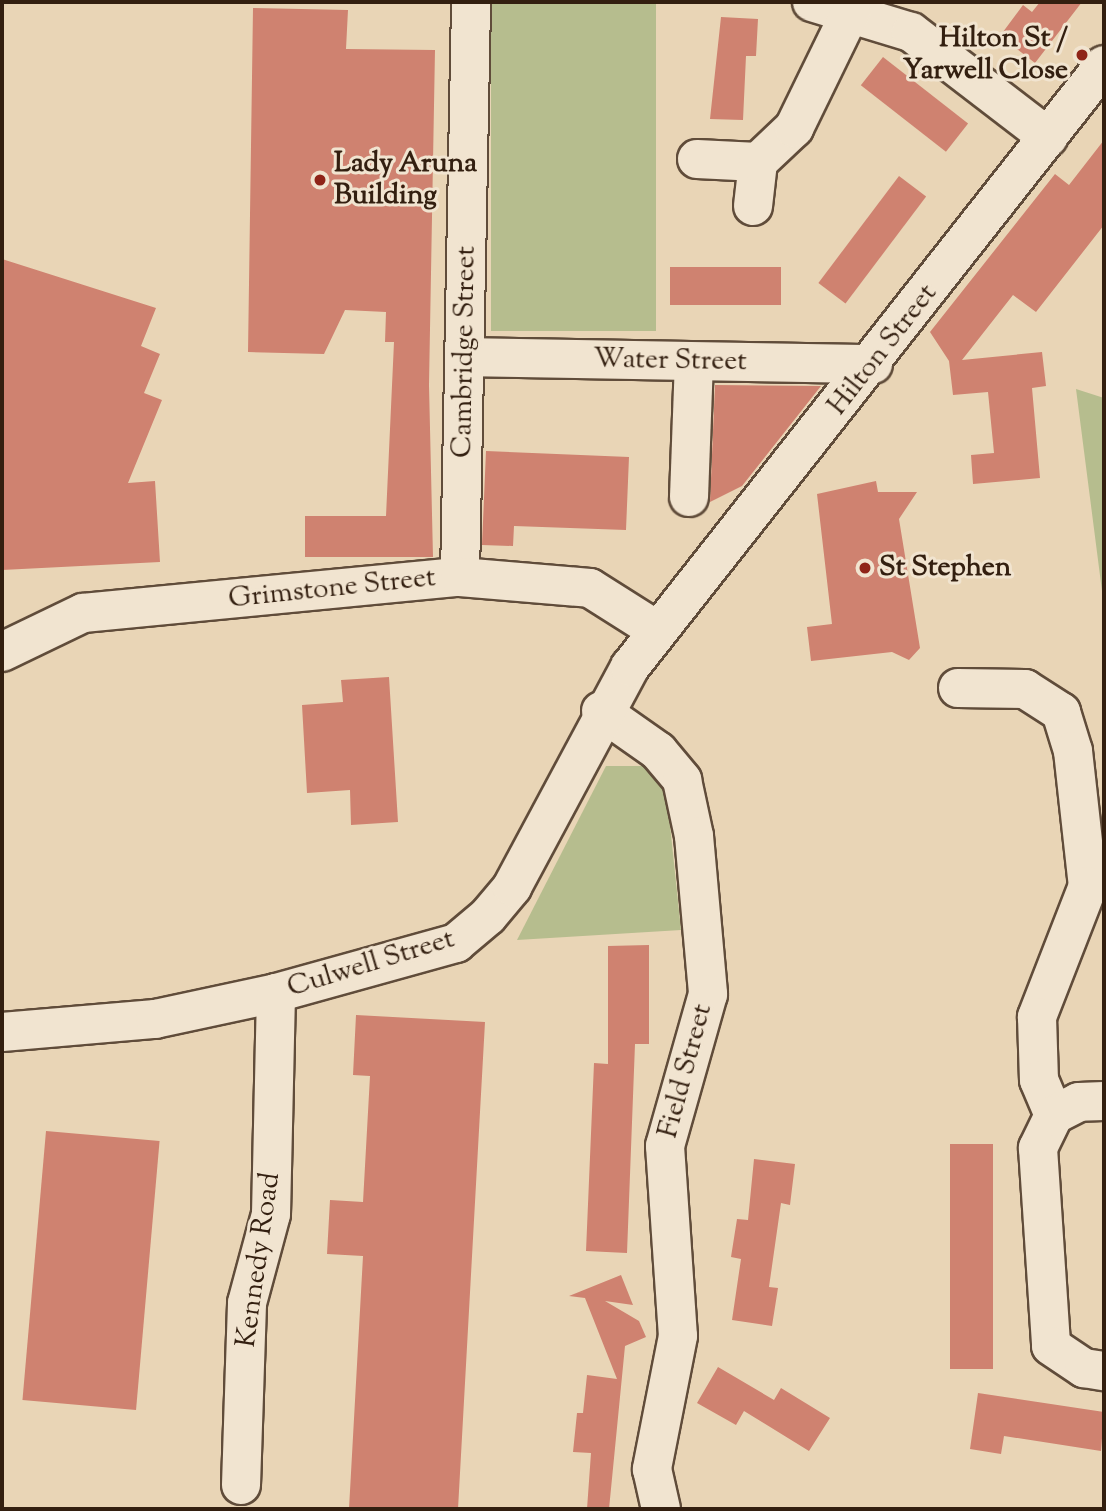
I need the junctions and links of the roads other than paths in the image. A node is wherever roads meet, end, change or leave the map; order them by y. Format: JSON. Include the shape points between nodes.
{"nodes":[{"id":1,"x":471,"y":2,"type":"edge"},
{"id":2,"x":812,"y":2,"type":"edge"},
{"id":3,"x":850,"y":11,"type":"junction"},
{"id":4,"x":1104,"y":65,"type":"edge"},
{"id":5,"x":1048,"y":137,"type":"junction"},
{"id":6,"x":698,"y":159,"type":"dead end"},
{"id":7,"x":758,"y":162,"type":"junction"},
{"id":8,"x":753,"y":206,"type":"dead end"},
{"id":9,"x":466,"y":357,"type":"junction"},
{"id":10,"x":694,"y":363,"type":"junction"},
{"id":11,"x":873,"y":364,"type":"junction"},
{"id":12,"x":689,"y":497,"type":"dead end"},
{"id":13,"x":460,"y":577,"type":"junction"},
{"id":14,"x":658,"y":632,"type":"junction"},
{"id":15,"x":2,"y":652,"type":"edge"},
{"id":16,"x":958,"y":688,"type":"dead end"},
{"id":17,"x":601,"y":711,"type":"junction"},
{"id":18,"x":1096,"y":840,"type":"edge"},
{"id":19,"x":276,"y":993,"type":"junction"},
{"id":20,"x":2,"y":1031,"type":"edge"},
{"id":21,"x":1104,"y":1101,"type":"edge"},
{"id":22,"x":1054,"y":1115,"type":"junction"},
{"id":23,"x":1104,"y":1371,"type":"edge"},
{"id":24,"x":241,"y":1485,"type":"dead end"},
{"id":25,"x":660,"y":1509,"type":"edge"}],
"edges":[{"from":1,"to":9,"type":"street","name":"Cambridge Street"},
{"from":2,"to":3,"type":"street"},
{"from":3,"to":5,"type":"street","via":[[911,32]]},
{"from":3,"to":7,"type":"street","via":[[794,128]]},
{"from":4,"to":5,"type":"street","name":"Hilton Street"},
{"from":5,"to":11,"type":"street","name":"Hilton Street"},
{"from":6,"to":7,"type":"street"},
{"from":7,"to":8,"type":"street"},
{"from":9,"to":10,"type":"street","name":"Water Street"},
{"from":9,"to":13,"type":"street","name":"Cambridge Street"},
{"from":10,"to":11,"type":"street","name":"Water Street"},
{"from":10,"to":12,"type":"street"},
{"from":11,"to":14,"type":"street","name":"Hilton Street","via":[[738,522]]},
{"from":13,"to":14,"type":"street","name":"Grimstone Street","via":[[590,588]]},
{"from":13,"to":15,"type":"street","name":"Grimstone Street","via":[[83,614]]},
{"from":14,"to":17,"type":"street","name":"Culwell Street"},
{"from":16,"to":18,"type":"street","via":[[1025,689],[1061,712]]},
{"from":17,"to":19,"type":"street","name":"Culwell Street","via":[[512,887],[488,916],[456,943]]},
{"from":17,"to":25,"type":"street","name":"Field Street","via":[[658,751],[682,780],[694,836],[708,994],[665,1146],[678,1336],[652,1469]]},
{"from":18,"to":22,"type":"street","via":[[1088,886],[1037,1017],[1039,1080]]},
{"from":19,"to":20,"type":"street","name":"Culwell Street","via":[[155,1019]]},
{"from":19,"to":24,"type":"street","name":"Kennedy Road","via":[[271,1214],[247,1303]]},
{"from":21,"to":22,"type":"street","via":[[1079,1102]]},
{"from":22,"to":23,"type":"street","via":[[1038,1147],[1045,1325],[1051,1346],[1084,1368]]}]}
